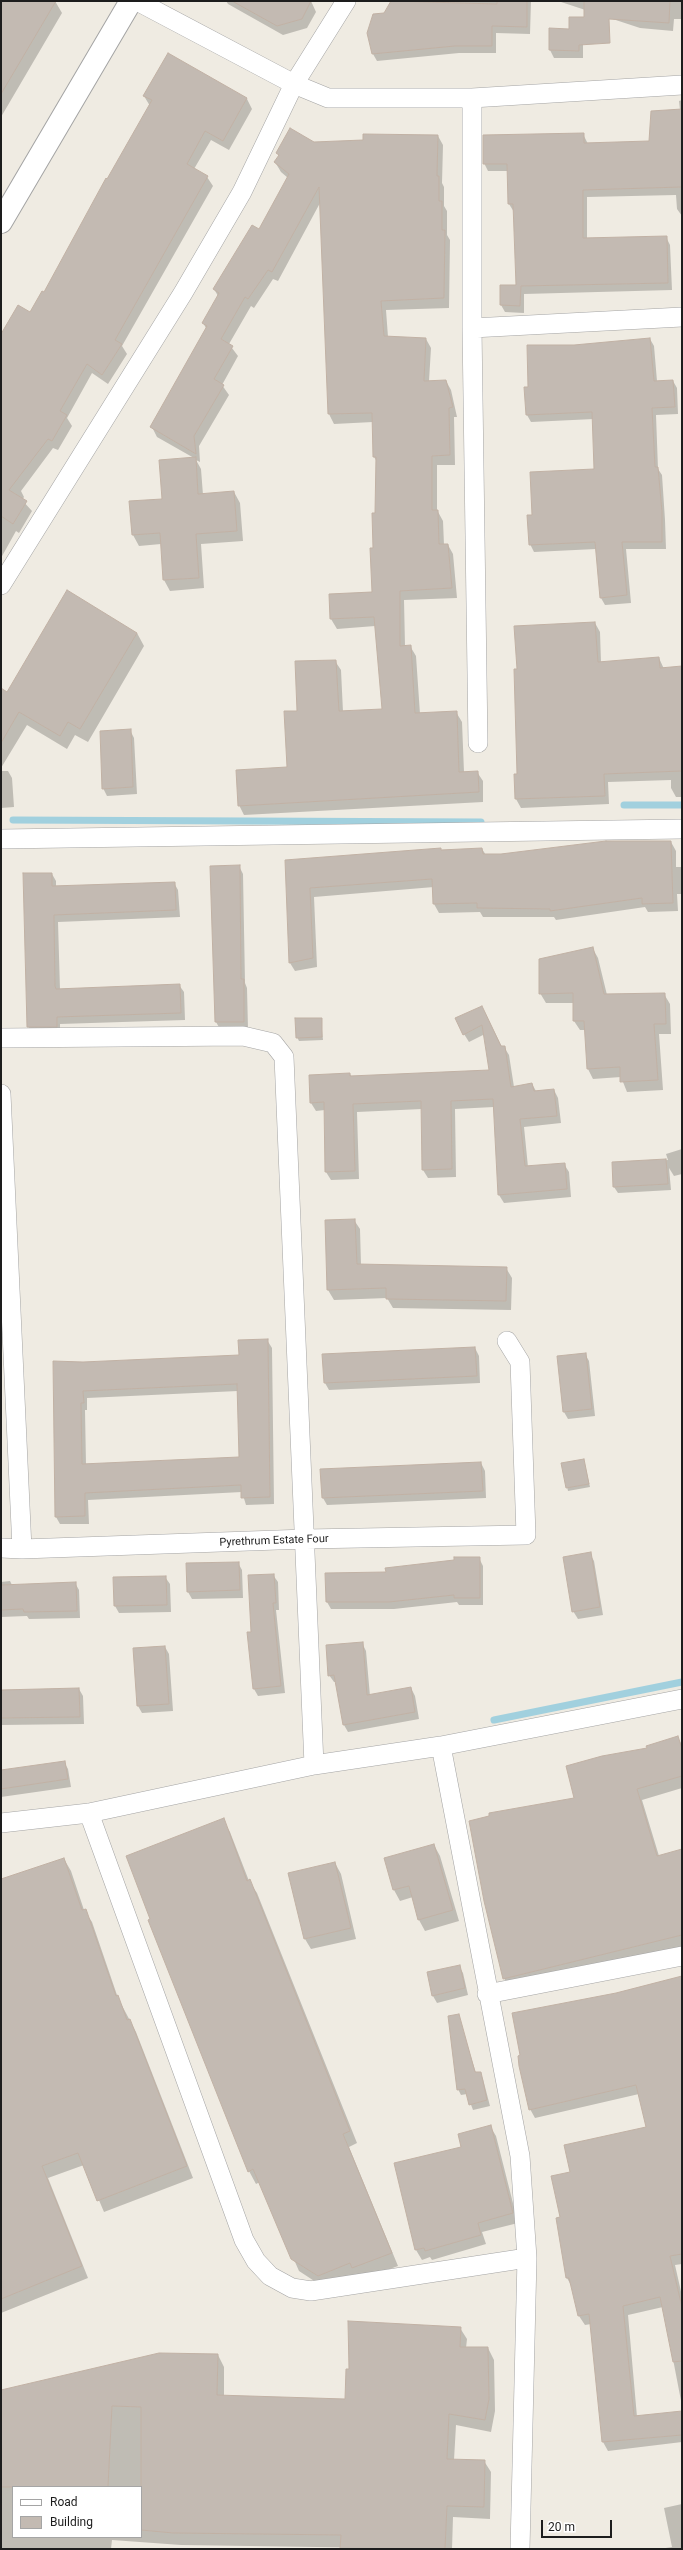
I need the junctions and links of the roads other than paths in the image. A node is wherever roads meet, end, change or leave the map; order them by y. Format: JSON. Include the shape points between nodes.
{"nodes":[{"id":1,"x":131,"y":1,"type":"edge"},
{"id":2,"x":137,"y":1,"type":"edge"},
{"id":3,"x":346,"y":1,"type":"edge"},
{"id":4,"x":294,"y":84,"type":"junction"},
{"id":5,"x":682,"y":85,"type":"edge"},
{"id":6,"x":472,"y":98,"type":"junction"},
{"id":7,"x":1,"y":222,"type":"edge"},
{"id":8,"x":682,"y":317,"type":"edge"},
{"id":9,"x":472,"y":328,"type":"junction"},
{"id":10,"x":1,"y":585,"type":"edge"},
{"id":11,"x":478,"y":743,"type":"dead end"},
{"id":12,"x":682,"y":829,"type":"edge"},
{"id":13,"x":1,"y":839,"type":"edge"},
{"id":14,"x":1,"y":1038,"type":"edge"},
{"id":15,"x":1,"y":1094,"type":"edge"},
{"id":16,"x":507,"y":1341,"type":"dead end"},
{"id":17,"x":306,"y":1539,"type":"junction"},
{"id":18,"x":1,"y":1548,"type":"edge"},
{"id":19,"x":22,"y":1549,"type":"junction"},
{"id":20,"x":682,"y":1699,"type":"edge"},
{"id":21,"x":441,"y":1746,"type":"junction"},
{"id":22,"x":314,"y":1765,"type":"junction"},
{"id":23,"x":89,"y":1813,"type":"junction"},
{"id":24,"x":1,"y":1823,"type":"edge"},
{"id":25,"x":682,"y":1956,"type":"edge"},
{"id":26,"x":487,"y":1994,"type":"junction"},
{"id":27,"x":527,"y":2258,"type":"junction"},
{"id":28,"x":520,"y":2549,"type":"edge"}],
"edges":[{"from":1,"to":7,"type":"street"},
{"from":2,"to":4,"type":"street"},
{"from":3,"to":4,"type":"street"},
{"from":4,"to":6,"type":"street","via":[[328,98]]},
{"from":4,"to":10,"type":"street","via":[[242,192]]},
{"from":5,"to":6,"type":"street"},
{"from":6,"to":9,"type":"street"},
{"from":8,"to":9,"type":"street"},
{"from":9,"to":11,"type":"street"},
{"from":12,"to":13,"type":"street"},
{"from":14,"to":17,"type":"street","via":[[243,1036],[273,1043],[284,1057]]},
{"from":15,"to":19,"type":"street"},
{"from":16,"to":17,"type":"street","name":"Pyrethrum Estate Four","via":[[520,1362],[526,1535]]},
{"from":17,"to":19,"type":"street","name":"Pyrethrum Estate Four"},
{"from":17,"to":22,"type":"street"},
{"from":18,"to":19,"type":"street","name":"Pyrethrum Estate Four"},
{"from":20,"to":21,"type":"street"},
{"from":21,"to":22,"type":"street"},
{"from":21,"to":26,"type":"street"},
{"from":22,"to":23,"type":"street"},
{"from":23,"to":24,"type":"street"},
{"from":23,"to":27,"type":"street","via":[[244,2240],[256,2261],[270,2276],[292,2288],[311,2291]]},
{"from":25,"to":26,"type":"street"},
{"from":26,"to":27,"type":"street","via":[[520,2156]]},
{"from":27,"to":28,"type":"street"}]}
